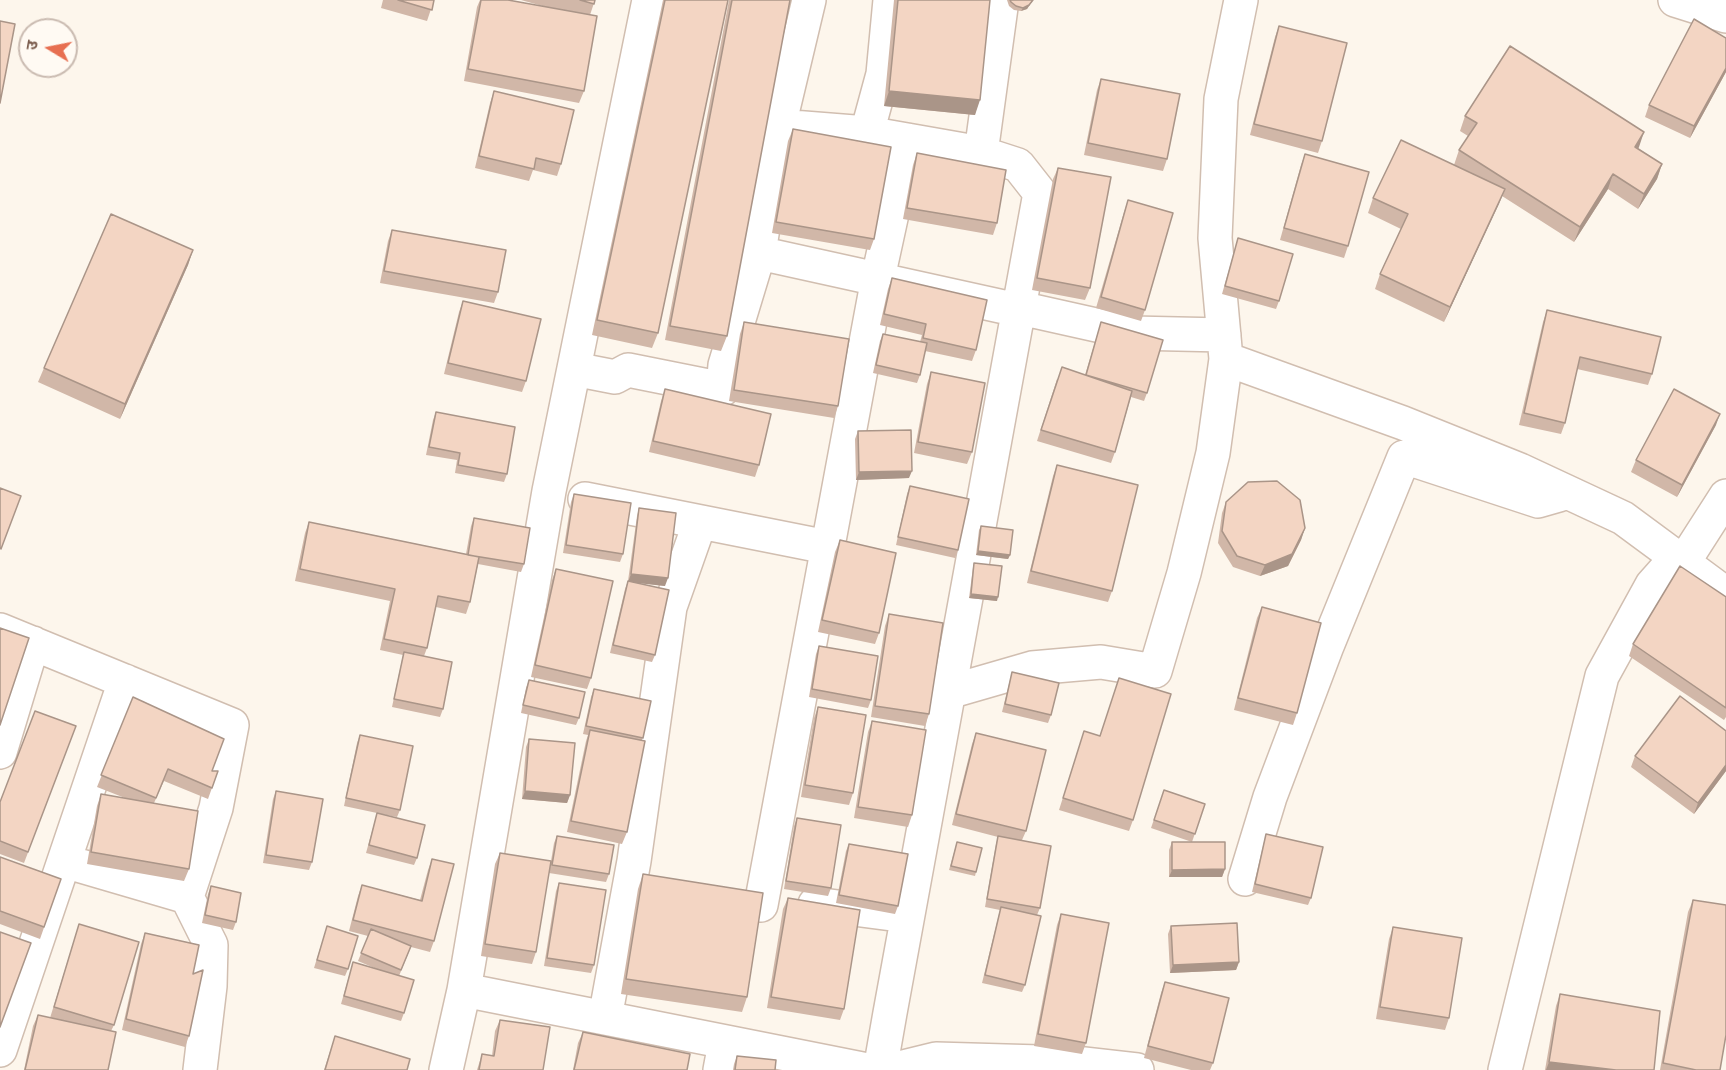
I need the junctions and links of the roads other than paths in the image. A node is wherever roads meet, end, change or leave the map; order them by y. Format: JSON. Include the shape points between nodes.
{"nodes":[{"id":1,"x":649,"y":0,"type":"edge"},
{"id":2,"x":808,"y":0,"type":"edge"},
{"id":3,"x":890,"y":0,"type":"edge"},
{"id":4,"x":1002,"y":0,"type":"edge"},
{"id":5,"x":1241,"y":0,"type":"edge"},
{"id":6,"x":1675,"y":0,"type":"edge"},
{"id":7,"x":1726,"y":16,"type":"edge"},
{"id":8,"x":779,"y":126,"type":"junction"},
{"id":9,"x":867,"y":133,"type":"junction"},
{"id":10,"x":908,"y":140,"type":"junction"},
{"id":11,"x":981,"y":153,"type":"junction"},
{"id":12,"x":759,"y":253,"type":"junction"},
{"id":13,"x":878,"y":278,"type":"junction"},
{"id":14,"x":1020,"y":308,"type":"junction"},
{"id":15,"x":1225,"y":347,"type":"junction"},
{"id":16,"x":574,"y":369,"type":"junction"},
{"id":17,"x":549,"y":491,"type":"junction"},
{"id":18,"x":1568,"y":492,"type":"junction"},
{"id":19,"x":1726,"y":496,"type":"edge"},
{"id":20,"x":700,"y":522,"type":"junction"},
{"id":21,"x":827,"y":547,"type":"junction"},
{"id":22,"x":1680,"y":561,"type":"junction"},
{"id":23,"x":1726,"y":594,"type":"edge"},
{"id":24,"x":0,"y":630,"type":"edge"},
{"id":25,"x":33,"y":643,"type":"junction"},
{"id":26,"x":125,"y":681,"type":"junction"},
{"id":27,"x":949,"y":692,"type":"junction"},
{"id":28,"x":0,"y":752,"type":"edge"},
{"id":29,"x":64,"y":861,"type":"junction"},
{"id":30,"x":631,"y":876,"type":"junction"},
{"id":31,"x":1245,"y":879,"type":"dead end"},
{"id":32,"x":664,"y":883,"type":"edge"},
{"id":33,"x":187,"y":897,"type":"junction"},
{"id":34,"x":729,"y":898,"type":"edge"},
{"id":35,"x":762,"y":905,"type":"junction"},
{"id":36,"x":907,"y":916,"type":"junction"},
{"id":37,"x":464,"y":990,"type":"junction"},
{"id":38,"x":605,"y":1018,"type":"junction"},
{"id":39,"x":0,"y":1050,"type":"edge"},
{"id":40,"x":722,"y":1056,"type":"edge"},
{"id":41,"x":935,"y":1065,"type":"edge"},
{"id":42,"x":1074,"y":1066,"type":"edge"},
{"id":43,"x":200,"y":1070,"type":"edge"},
{"id":44,"x":446,"y":1070,"type":"edge"},
{"id":45,"x":867,"y":1070,"type":"edge"},
{"id":46,"x":880,"y":1070,"type":"edge"},
{"id":47,"x":891,"y":1070,"type":"edge"},
{"id":48,"x":1137,"y":1070,"type":"edge"},
{"id":49,"x":1504,"y":1070,"type":"edge"}],
"edges":[{"from":1,"to":16,"type":"street"},
{"from":2,"to":8,"type":"street"},
{"from":3,"to":9,"type":"street","via":[[883,75]]},
{"from":4,"to":11,"type":"street"},
{"from":5,"to":15,"type":"street","via":[[1221,99],[1215,238]]},
{"from":6,"to":7,"type":"street"},
{"from":8,"to":9,"type":"street"},
{"from":8,"to":12,"type":"street"},
{"from":9,"to":10,"type":"street"},
{"from":10,"to":11,"type":"street"},
{"from":10,"to":13,"type":"street"},
{"from":11,"to":14,"type":"street","via":[[1018,165],[1040,193]]},
{"from":12,"to":13,"type":"street"},
{"from":12,"to":16,"type":"street","via":[[725,365],[723,389],[628,370],[615,377]]},
{"from":13,"to":14,"type":"street"},
{"from":13,"to":21,"type":"street"},
{"from":14,"to":15,"type":"street","via":[[1132,333]]},
{"from":14,"to":27,"type":"street"},
{"from":15,"to":18,"type":"street"},
{"from":15,"to":27,"type":"street","via":[[1213,453],[1155,671],[1101,662],[1032,668]]},
{"from":16,"to":17,"type":"street"},
{"from":17,"to":20,"type":"street"},
{"from":17,"to":37,"type":"street"},
{"from":18,"to":22,"type":"street","via":[[1623,518]]},
{"from":18,"to":31,"type":"street","via":[[1538,501],[1404,457],[1279,775]]},
{"from":19,"to":22,"type":"street"},
{"from":20,"to":21,"type":"street"},
{"from":20,"to":30,"type":"street","via":[[670,607]]},
{"from":21,"to":35,"type":"street"},
{"from":22,"to":23,"type":"street"},
{"from":22,"to":49,"type":"street","via":[[1652,585],[1602,676]]},
{"from":24,"to":25,"type":"street"},
{"from":25,"to":26,"type":"street"},
{"from":25,"to":28,"type":"street"},
{"from":26,"to":29,"type":"street"},
{"from":26,"to":33,"type":"street","via":[[232,725],[216,808]]},
{"from":27,"to":36,"type":"street"},
{"from":29,"to":33,"type":"street"},
{"from":29,"to":39,"type":"street"},
{"from":30,"to":32,"type":"street"},
{"from":30,"to":38,"type":"street"},
{"from":33,"to":43,"type":"street","via":[[211,945]]},
{"from":34,"to":35,"type":"street"},
{"from":35,"to":36,"type":"street","via":[[788,901]]},
{"from":36,"to":46,"type":"street"},
{"from":37,"to":38,"type":"street"},
{"from":37,"to":44,"type":"street"},
{"from":38,"to":40,"type":"street"},
{"from":40,"to":45,"type":"street"},
{"from":41,"to":42,"type":"street"},
{"from":41,"to":47,"type":"street"},
{"from":42,"to":48,"type":"street"}]}
